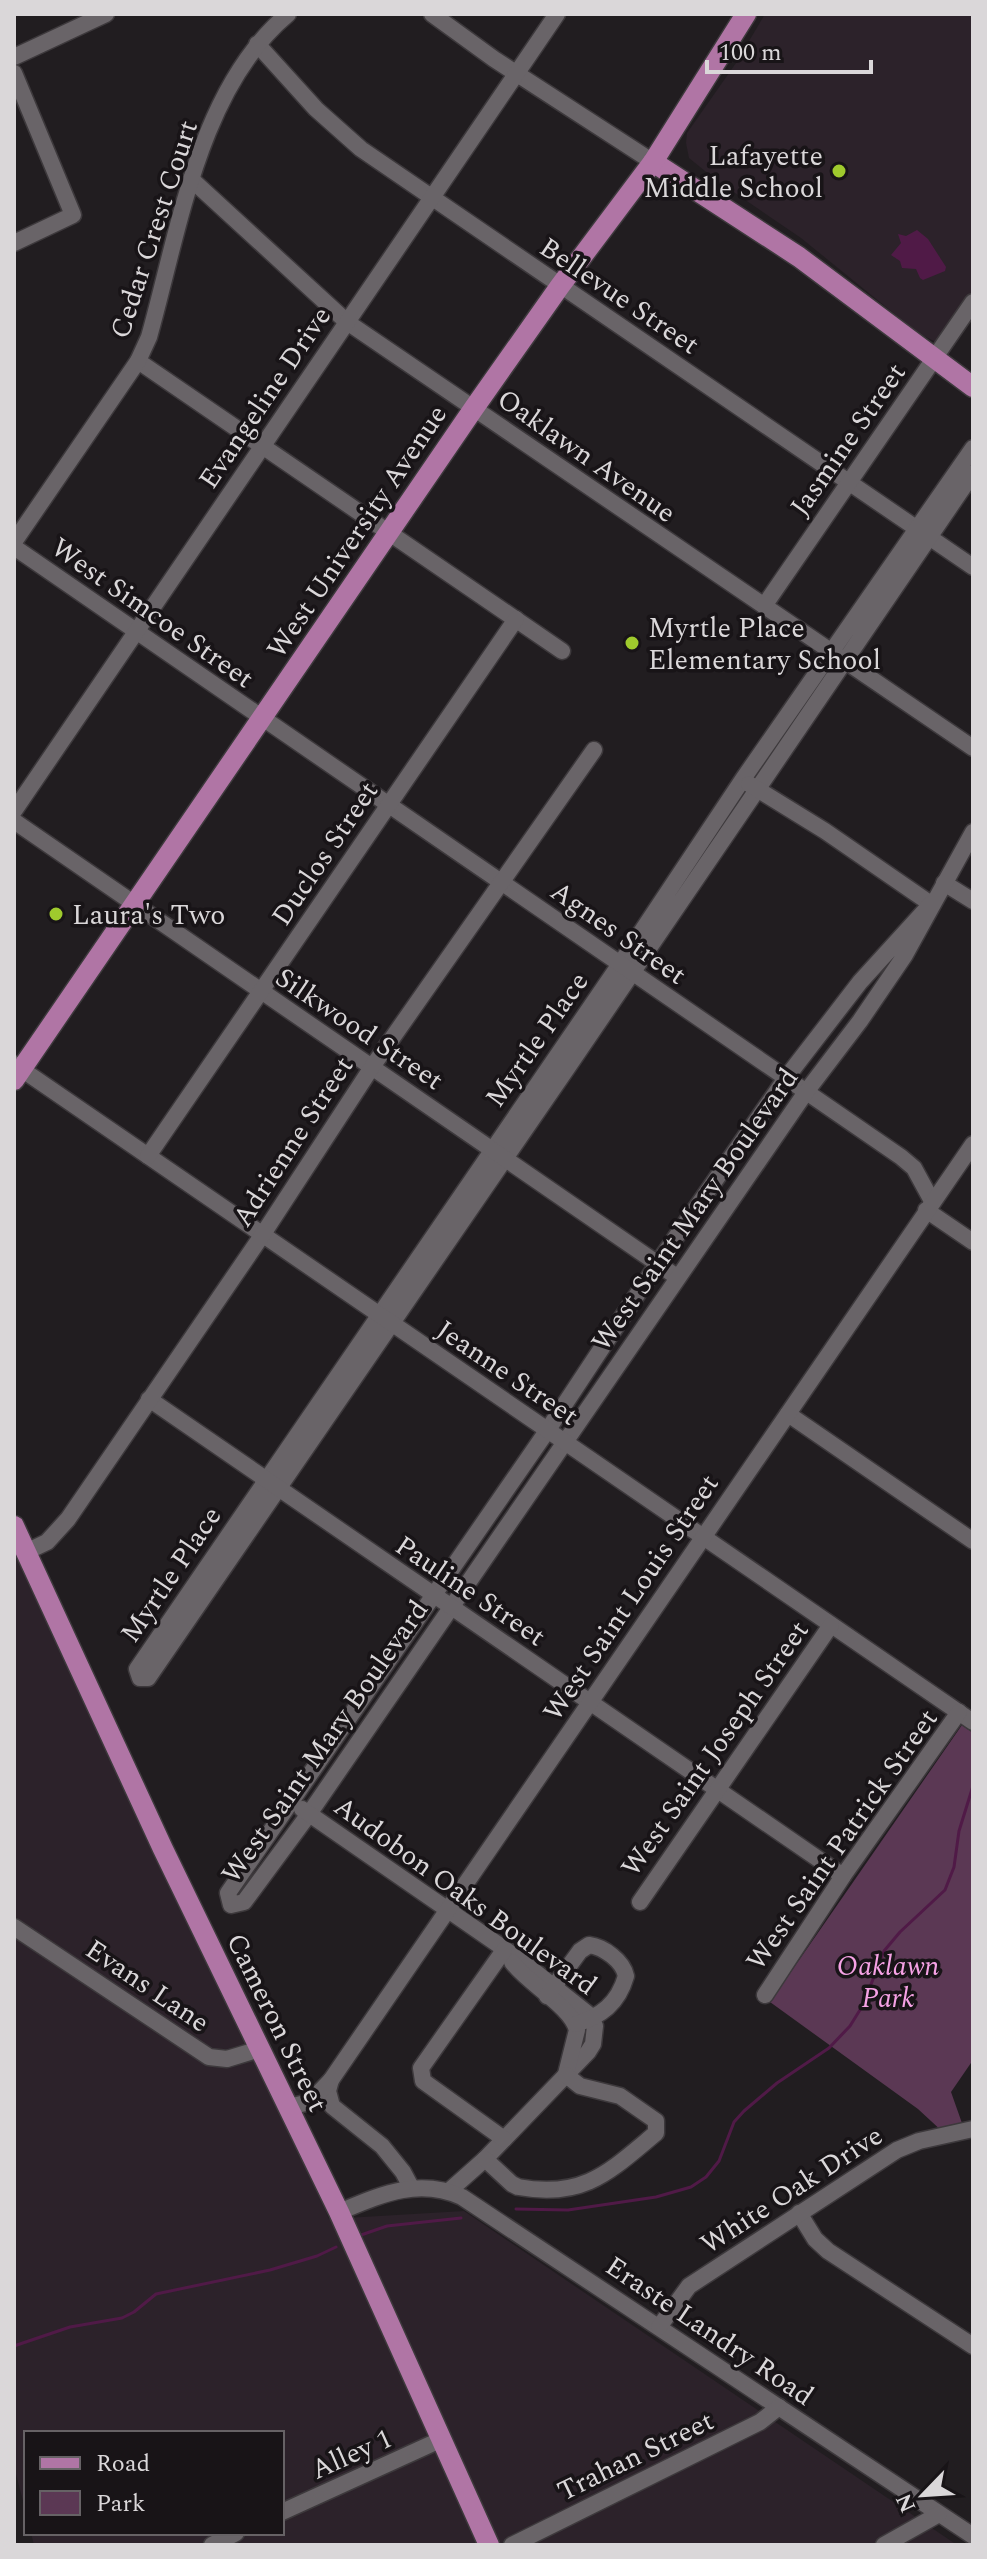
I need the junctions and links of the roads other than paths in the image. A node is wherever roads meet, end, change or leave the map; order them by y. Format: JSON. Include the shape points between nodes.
{"nodes":[{"id":1,"x":106,"y":14,"type":"edge"},
{"id":2,"x":288,"y":14,"type":"edge"},
{"id":3,"x":432,"y":14,"type":"edge"},
{"id":4,"x":557,"y":14,"type":"edge"},
{"id":5,"x":746,"y":14,"type":"edge"},
{"id":6,"x":257,"y":44,"type":"junction"},
{"id":7,"x":14,"y":57,"type":"edge"},
{"id":8,"x":14,"y":73,"type":"edge"},
{"id":9,"x":517,"y":73,"type":"junction"},
{"id":10,"x":653,"y":162,"type":"junction"},
{"id":11,"x":191,"y":179,"type":"junction"},
{"id":12,"x":433,"y":199,"type":"junction"},
{"id":13,"x":14,"y":243,"type":"edge"},
{"id":14,"x":560,"y":286,"type":"junction"},
{"id":15,"x":973,"y":302,"type":"edge"},
{"id":16,"x":347,"y":322,"type":"junction"},
{"id":17,"x":934,"y":359,"type":"junction"},
{"id":18,"x":138,"y":361,"type":"junction"},
{"id":19,"x":973,"y":387,"type":"edge"},
{"id":20,"x":474,"y":408,"type":"junction"},
{"id":21,"x":263,"y":446,"type":"junction"},
{"id":22,"x":973,"y":448,"type":"edge"},
{"id":23,"x":973,"y":473,"type":"edge"},
{"id":24,"x":848,"y":482,"type":"junction"},
{"id":25,"x":388,"y":533,"type":"junction"},
{"id":26,"x":923,"y":533,"type":"junction"},
{"id":27,"x":14,"y":545,"type":"edge"},
{"id":28,"x":973,"y":567,"type":"edge"},
{"id":29,"x":764,"y":606,"type":"junction"},
{"id":30,"x":516,"y":619,"type":"junction"},
{"id":31,"x":136,"y":632,"type":"junction"},
{"id":32,"x":562,"y":651,"type":"dead end"},
{"id":33,"x":839,"y":656,"type":"junction"},
{"id":34,"x":262,"y":719,"type":"junction"},
{"id":35,"x":973,"y":748,"type":"edge"},
{"id":36,"x":594,"y":750,"type":"dead end"},
{"id":37,"x":750,"y":784,"type":"junction"},
{"id":38,"x":388,"y":805,"type":"junction"},
{"id":39,"x":14,"y":811,"type":"edge"},
{"id":40,"x":14,"y":821,"type":"edge"},
{"id":41,"x":973,"y":832,"type":"edge"},
{"id":42,"x":502,"y":883,"type":"junction"},
{"id":43,"x":944,"y":883,"type":"junction"},
{"id":44,"x":973,"y":901,"type":"edge"},
{"id":45,"x":931,"y":904,"type":"junction"},
{"id":46,"x":135,"y":905,"type":"junction"},
{"id":47,"x":627,"y":968,"type":"junction"},
{"id":48,"x":261,"y":991,"type":"junction"},
{"id":49,"x":372,"y":1067,"type":"junction"},
{"id":50,"x":16,"y":1071,"type":"edge"},
{"id":51,"x":786,"y":1078,"type":"junction"},
{"id":52,"x":806,"y":1092,"type":"junction"},
{"id":53,"x":973,"y":1144,"type":"edge"},
{"id":54,"x":498,"y":1154,"type":"junction"},
{"id":55,"x":148,"y":1156,"type":"junction"},
{"id":56,"x":929,"y":1206,"type":"junction"},
{"id":57,"x":263,"y":1234,"type":"junction"},
{"id":58,"x":973,"y":1242,"type":"edge"},
{"id":59,"x":658,"y":1263,"type":"junction"},
{"id":60,"x":677,"y":1277,"type":"junction"},
{"id":61,"x":386,"y":1319,"type":"junction"},
{"id":62,"x":149,"y":1399,"type":"junction"},
{"id":63,"x":788,"y":1414,"type":"junction"},
{"id":64,"x":547,"y":1431,"type":"junction"},
{"id":65,"x":565,"y":1442,"type":"junction"},
{"id":66,"x":272,"y":1485,"type":"junction"},
{"id":67,"x":14,"y":1526,"type":"edge"},
{"id":68,"x":703,"y":1537,"type":"junction"},
{"id":69,"x":973,"y":1541,"type":"edge"},
{"id":70,"x":26,"y":1552,"type":"junction"},
{"id":71,"x":432,"y":1595,"type":"junction"},
{"id":72,"x":450,"y":1607,"type":"junction"},
{"id":73,"x":831,"y":1625,"type":"junction"},
{"id":74,"x":589,"y":1703,"type":"junction"},
{"id":75,"x":966,"y":1717,"type":"edge"},
{"id":76,"x":717,"y":1790,"type":"junction"},
{"id":77,"x":290,"y":1801,"type":"junction"},
{"id":78,"x":309,"y":1814,"type":"junction"},
{"id":79,"x":843,"y":1876,"type":"junction"},
{"id":80,"x":640,"y":1902,"type":"dead end"},
{"id":81,"x":448,"y":1909,"type":"junction"},
{"id":82,"x":14,"y":1927,"type":"edge"},
{"id":83,"x":504,"y":1950,"type":"junction"},
{"id":84,"x":551,"y":1991,"type":"junction"},
{"id":85,"x":765,"y":1995,"type":"dead end"},
{"id":86,"x":584,"y":2022,"type":"junction"},
{"id":87,"x":260,"y":2049,"type":"junction"},
{"id":88,"x":566,"y":2075,"type":"junction"},
{"id":89,"x":331,"y":2080,"type":"junction"},
{"id":90,"x":288,"y":2107,"type":"junction"},
{"id":91,"x":973,"y":2129,"type":"edge"},
{"id":92,"x":504,"y":2139,"type":"junction"},
{"id":93,"x":485,"y":2159,"type":"junction"},
{"id":94,"x":411,"y":2187,"type":"junction"},
{"id":95,"x":449,"y":2191,"type":"junction"},
{"id":96,"x":339,"y":2212,"type":"junction"},
{"id":97,"x":799,"y":2213,"type":"junction"},
{"id":98,"x":659,"y":2327,"type":"junction"},
{"id":99,"x":973,"y":2346,"type":"edge"},
{"id":100,"x":779,"y":2407,"type":"junction"},
{"id":101,"x":440,"y":2440,"type":"junction"},
{"id":102,"x":284,"y":2511,"type":"edge"},
{"id":103,"x":939,"y":2514,"type":"junction"},
{"id":104,"x":232,"y":2535,"type":"edge"},
{"id":105,"x":973,"y":2536,"type":"edge"},
{"id":106,"x":212,"y":2545,"type":"edge"},
{"id":107,"x":489,"y":2545,"type":"edge"},
{"id":108,"x":512,"y":2545,"type":"edge"},
{"id":109,"x":884,"y":2545,"type":"edge"}],
"edges":[{"from":1,"to":7,"type":"street"},
{"from":2,"to":6,"type":"street","name":"Cedar Crest Court"},
{"from":3,"to":9,"type":"street"},
{"from":4,"to":9,"type":"street","name":"Evangeline Drive"},
{"from":5,"to":10,"type":"main road","name":"West University Avenue"},
{"from":6,"to":11,"type":"street","name":"Cedar Crest Court","via":[[216,115]]},
{"from":6,"to":12,"type":"street","name":"Bellevue Street","via":[[337,129]]},
{"from":8,"to":13,"type":"street","via":[[73,215]]},
{"from":9,"to":10,"type":"street"},
{"from":9,"to":12,"type":"street","name":"Evangeline Drive"},
{"from":10,"to":14,"type":"main road","name":"West University Avenue"},
{"from":10,"to":17,"type":"main road","via":[[799,257]]},
{"from":11,"to":16,"type":"street","name":"Oaklawn Avenue"},
{"from":11,"to":18,"type":"street","name":"Cedar Crest Court"},
{"from":12,"to":14,"type":"street","name":"Bellevue Street"},
{"from":12,"to":16,"type":"street","name":"Evangeline Drive"},
{"from":14,"to":20,"type":"main road","name":"West University Avenue"},
{"from":14,"to":24,"type":"street","name":"Bellevue Street"},
{"from":15,"to":17,"type":"street","name":"Jasmine Street"},
{"from":16,"to":20,"type":"street","name":"Oaklawn Avenue"},
{"from":16,"to":21,"type":"street","name":"Evangeline Drive"},
{"from":17,"to":19,"type":"main road"},
{"from":17,"to":24,"type":"street","name":"Jasmine Street"},
{"from":18,"to":21,"type":"street"},
{"from":18,"to":27,"type":"street","name":"Cedar Crest Court"},
{"from":20,"to":25,"type":"main road","name":"West University Avenue"},
{"from":20,"to":29,"type":"street","name":"Oaklawn Avenue"},
{"from":21,"to":25,"type":"street"},
{"from":21,"to":31,"type":"street","name":"Evangeline Drive"},
{"from":22,"to":26,"type":"street","name":"Myrtle Place"},
{"from":23,"to":26,"type":"street","name":"Myrtle Place"},
{"from":24,"to":26,"type":"street","name":"Bellevue Street"},
{"from":24,"to":29,"type":"street","name":"Jasmine Street"},
{"from":25,"to":30,"type":"street"},
{"from":25,"to":34,"type":"main road","name":"West University Avenue"},
{"from":26,"to":28,"type":"street","name":"Bellevue Street"},
{"from":26,"to":33,"type":"street","name":"Myrtle Place"},
{"from":27,"to":31,"type":"street","name":"West Simcoe Street"},
{"from":29,"to":33,"type":"street","name":"Oaklawn Avenue"},
{"from":30,"to":32,"type":"street"},
{"from":30,"to":38,"type":"street","name":"Duclos Street"},
{"from":31,"to":34,"type":"street","name":"West Simcoe Street"},
{"from":31,"to":39,"type":"street","name":"Evangeline Drive"},
{"from":33,"to":35,"type":"street","name":"Oaklawn Avenue"},
{"from":33,"to":37,"type":"street","name":"Myrtle Place"},
{"from":34,"to":38,"type":"street","name":"Agnes Street"},
{"from":34,"to":46,"type":"main road","name":"West University Avenue"},
{"from":36,"to":42,"type":"street","name":"Adrienne Street"},
{"from":37,"to":45,"type":"street"},
{"from":37,"to":47,"type":"street","name":"Myrtle Place"},
{"from":38,"to":42,"type":"street","name":"Agnes Street"},
{"from":38,"to":48,"type":"street","name":"Duclos Street"},
{"from":40,"to":46,"type":"street","name":"Silkwood Street"},
{"from":41,"to":43,"type":"street","name":"West Saint Mary Boulevard"},
{"from":42,"to":47,"type":"street","name":"Agnes Street"},
{"from":42,"to":49,"type":"street","name":"Adrienne Street"},
{"from":43,"to":44,"type":"street"},
{"from":43,"to":45,"type":"street","name":"West Saint Mary Boulevard"},
{"from":45,"to":51,"type":"street","name":"West Saint Mary Boulevard","via":[[860,982]]},
{"from":45,"to":52,"type":"street","name":"West Saint Mary Boulevard","via":[[905,955]]},
{"from":46,"to":48,"type":"street","name":"Silkwood Street"},
{"from":46,"to":50,"type":"main road","name":"West University Avenue"},
{"from":47,"to":51,"type":"street","name":"Agnes Street"},
{"from":47,"to":54,"type":"street","name":"Myrtle Place"},
{"from":48,"to":49,"type":"street","name":"Silkwood Street"},
{"from":48,"to":55,"type":"street","name":"Duclos Street"},
{"from":49,"to":54,"type":"street","name":"Silkwood Street"},
{"from":49,"to":57,"type":"street","name":"Adrienne Street"},
{"from":50,"to":55,"type":"street","name":"Jeanne Street"},
{"from":51,"to":52,"type":"street","name":"Agnes Street"},
{"from":51,"to":59,"type":"street","name":"West Saint Mary Boulevard"},
{"from":52,"to":56,"type":"street","name":"Agnes Street","via":[[914,1168]]},
{"from":52,"to":60,"type":"street","name":"West Saint Mary Boulevard"},
{"from":53,"to":56,"type":"street","name":"West Saint Louis Street"},
{"from":54,"to":59,"type":"street","name":"Silkwood Street"},
{"from":54,"to":61,"type":"street","name":"Myrtle Place"},
{"from":55,"to":57,"type":"street","name":"Jeanne Street"},
{"from":56,"to":58,"type":"street","name":"Agnes Street"},
{"from":56,"to":63,"type":"street","name":"West Saint Louis Street"},
{"from":57,"to":61,"type":"street","name":"Jeanne Street"},
{"from":57,"to":62,"type":"street","name":"Adrienne Street"},
{"from":59,"to":60,"type":"street","name":"Silkwood Street"},
{"from":59,"to":64,"type":"street","name":"West Saint Mary Boulevard"},
{"from":60,"to":65,"type":"street","name":"West Saint Mary Boulevard"},
{"from":61,"to":64,"type":"street","name":"Jeanne Street"},
{"from":61,"to":66,"type":"street","name":"Myrtle Place"},
{"from":62,"to":66,"type":"street","name":"Pauline Street"},
{"from":62,"to":70,"type":"street","name":"Adrienne Street","via":[[68,1519],[47,1542]]},
{"from":63,"to":68,"type":"street","name":"West Saint Louis Street"},
{"from":63,"to":69,"type":"street"},
{"from":64,"to":65,"type":"street","name":"Jeanne Street"},
{"from":64,"to":71,"type":"street","name":"West Saint Mary Boulevard"},
{"from":65,"to":68,"type":"street","name":"Jeanne Street"},
{"from":65,"to":72,"type":"street","name":"West Saint Mary Boulevard"},
{"from":66,"to":66,"type":"street","name":"Myrtle Place","via":[[137,1669],[140,1678],[148,1678]]},
{"from":66,"to":71,"type":"street","name":"Pauline Street"},
{"from":67,"to":70,"type":"main road","name":"Cameron Street"},
{"from":68,"to":73,"type":"street","name":"Jeanne Street"},
{"from":68,"to":74,"type":"street","name":"West Saint Louis Street"},
{"from":70,"to":87,"type":"main road","name":"Cameron Street"},
{"from":71,"to":72,"type":"street","name":"Pauline Street"},
{"from":71,"to":77,"type":"street","name":"West Saint Mary Boulevard"},
{"from":72,"to":74,"type":"street","name":"Pauline Street"},
{"from":72,"to":78,"type":"street","name":"West Saint Mary Boulevard"},
{"from":73,"to":75,"type":"street","name":"Jeanne Street"},
{"from":73,"to":76,"type":"street","name":"West Saint Joseph Street"},
{"from":74,"to":76,"type":"street","name":"Pauline Street"},
{"from":74,"to":81,"type":"street","name":"West Saint Louis Street"},
{"from":75,"to":79,"type":"street","name":"West Saint Patrick Street"},
{"from":76,"to":79,"type":"street","name":"Pauline Street"},
{"from":76,"to":80,"type":"street","name":"West Saint Joseph Street"},
{"from":77,"to":78,"type":"street","name":"Audobon Oaks Boulevard"},
{"from":77,"to":78,"type":"street","name":"West Saint Mary Boulevard","via":[[228,1893],[231,1905],[244,1902]]},
{"from":78,"to":81,"type":"street","name":"Audobon Oaks Boulevard"},
{"from":79,"to":85,"type":"street","name":"West Saint Patrick Street"},
{"from":81,"to":83,"type":"street","name":"Audobon Oaks Boulevard"},
{"from":81,"to":89,"type":"street","name":"West Saint Louis Street"},
{"from":82,"to":87,"type":"street","name":"Evans Lane","via":[[209,2057],[227,2059]]},
{"from":83,"to":84,"type":"street","name":"Audobon Oaks Boulevard"},
{"from":83,"to":92,"type":"street","via":[[420,2075]]},
{"from":84,"to":86,"type":"street","via":[[570,2016]]},
{"from":84,"to":86,"type":"street","via":[[589,1945],[619,1961],[626,1976],[623,1986],[606,2010]]},
{"from":86,"to":88,"type":"street","via":[[577,2030]]},
{"from":87,"to":90,"type":"main road","name":"Cameron Street"},
{"from":88,"to":92,"type":"street"},
{"from":88,"to":93,"type":"street","via":[[580,2086],[620,2096],[656,2121],[656,2133],[595,2179],[564,2190],[518,2187]]},
{"from":89,"to":90,"type":"street","via":[[310,2102]]},
{"from":89,"to":94,"type":"street","via":[[332,2106],[382,2146]]},
{"from":90,"to":96,"type":"main road","name":"Cameron Street"},
{"from":91,"to":97,"type":"street","name":"White Oak Drive","via":[[907,2145]]},
{"from":92,"to":93,"type":"street"},
{"from":93,"to":95,"type":"street"},
{"from":94,"to":95,"type":"street","name":"Eraste Landry Road"},
{"from":94,"to":96,"type":"street","name":"Eraste Landry Road"},
{"from":95,"to":98,"type":"street","name":"Eraste Landry Road"},
{"from":96,"to":101,"type":"main road","name":"Cameron Street"},
{"from":97,"to":98,"type":"street","name":"White Oak Drive","via":[[689,2286]]},
{"from":97,"to":99,"type":"street","via":[[828,2251]]},
{"from":98,"to":100,"type":"street","name":"Eraste Landry Road"},
{"from":100,"to":103,"type":"street","name":"Eraste Landry Road"},
{"from":100,"to":108,"type":"street","name":"Trahan Street","via":[[754,2425]]},
{"from":101,"to":102,"type":"street","name":"Alley 1"},
{"from":101,"to":107,"type":"main road","name":"Cameron Street"},
{"from":103,"to":105,"type":"street","name":"Eraste Landry Road"},
{"from":103,"to":109,"type":"street"},
{"from":104,"to":106,"type":"street"}]}
